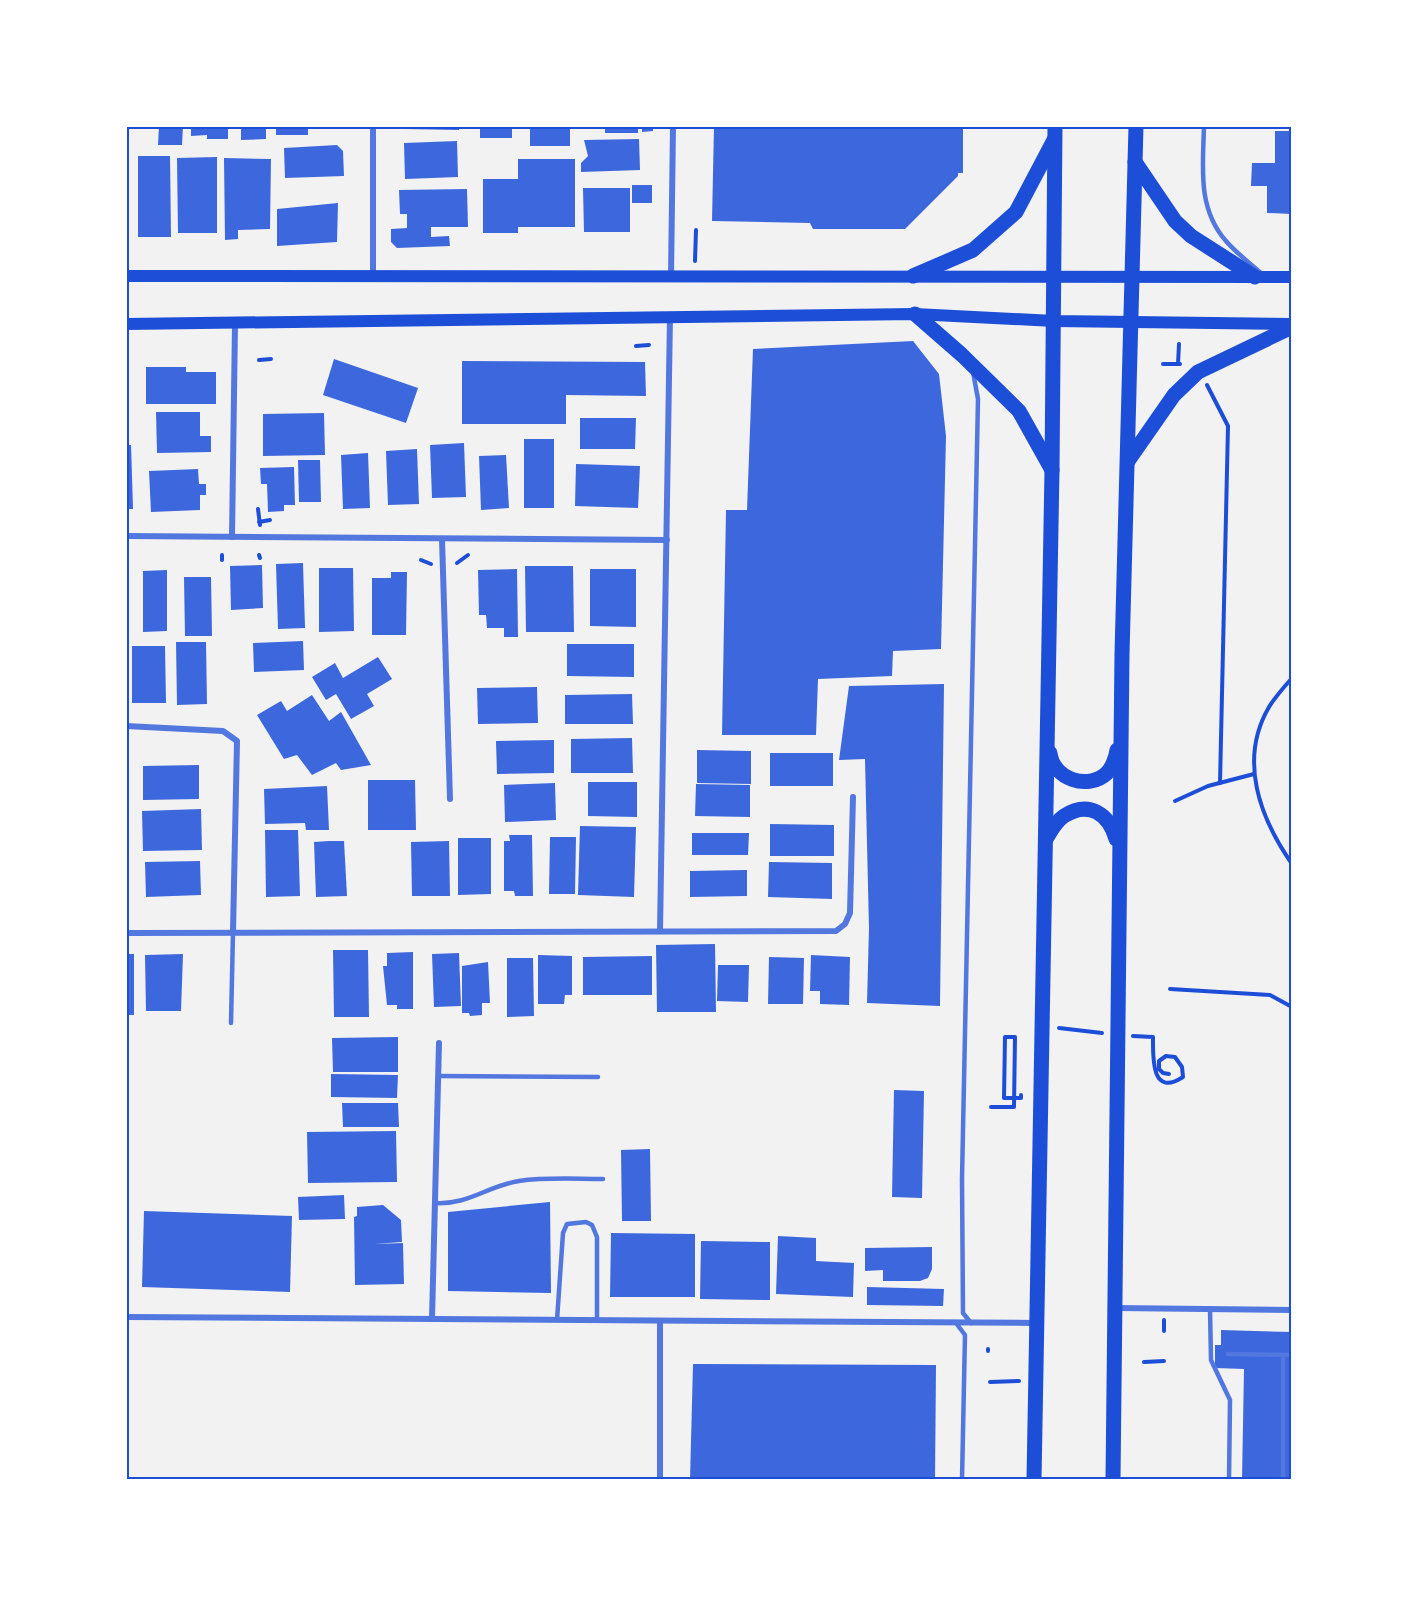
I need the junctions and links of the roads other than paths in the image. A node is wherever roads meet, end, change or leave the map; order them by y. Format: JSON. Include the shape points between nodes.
{"nodes":[{"id":1,"x":373,"y":126,"type":"edge"},
{"id":2,"x":673,"y":126,"type":"edge"},
{"id":3,"x":1136,"y":126,"type":"edge"},
{"id":4,"x":1204,"y":126,"type":"edge"},
{"id":5,"x":1055,"y":132,"type":"edge"},
{"id":6,"x":1135,"y":162,"type":"junction"},
{"id":7,"x":126,"y":276,"type":"edge"},
{"id":8,"x":373,"y":276,"type":"junction"},
{"id":9,"x":671,"y":276,"type":"junction"},
{"id":10,"x":913,"y":276,"type":"junction"},
{"id":11,"x":1053,"y":276,"type":"junction"},
{"id":12,"x":1133,"y":277,"type":"junction"},
{"id":13,"x":1260,"y":277,"type":"junction"},
{"id":14,"x":1292,"y":277,"type":"edge"},
{"id":15,"x":915,"y":314,"type":"junction"},
{"id":16,"x":670,"y":316,"type":"junction"},
{"id":17,"x":1054,"y":321,"type":"junction"},
{"id":18,"x":1132,"y":323,"type":"junction"},
{"id":19,"x":126,"y":324,"type":"edge"},
{"id":20,"x":235,"y":324,"type":"junction"},
{"id":21,"x":1292,"y":326,"type":"edge"},
{"id":22,"x":971,"y":363,"type":"junction"},
{"id":23,"x":1128,"y":461,"type":"junction"},
{"id":24,"x":1052,"y":470,"type":"junction"},
{"id":25,"x":126,"y":536,"type":"edge"},
{"id":26,"x":232,"y":537,"type":"junction"},
{"id":27,"x":442,"y":538,"type":"junction"},
{"id":28,"x":667,"y":540,"type":"junction"},
{"id":29,"x":126,"y":726,"type":"edge"},
{"id":30,"x":1047,"y":726,"type":"junction"},
{"id":31,"x":1121,"y":738,"type":"junction"},
{"id":32,"x":853,"y":797,"type":"dead end"},
{"id":33,"x":450,"y":800,"type":"dead end"},
{"id":34,"x":1045,"y":840,"type":"junction"},
{"id":35,"x":1120,"y":881,"type":"junction"},
{"id":36,"x":660,"y":931,"type":"junction"},
{"id":37,"x":233,"y":932,"type":"junction"},
{"id":38,"x":126,"y":933,"type":"edge"},
{"id":39,"x":231,"y":1023,"type":"dead end"},
{"id":40,"x":439,"y":1043,"type":"dead end"},
{"id":41,"x":438,"y":1076,"type":"junction"},
{"id":42,"x":598,"y":1077,"type":"dead end"},
{"id":43,"x":603,"y":1179,"type":"dead end"},
{"id":44,"x":435,"y":1203,"type":"junction"},
{"id":45,"x":1115,"y":1308,"type":"junction"},
{"id":46,"x":1210,"y":1309,"type":"junction"},
{"id":47,"x":1292,"y":1310,"type":"edge"},
{"id":48,"x":126,"y":1317,"type":"edge"},
{"id":49,"x":432,"y":1319,"type":"junction"},
{"id":50,"x":557,"y":1320,"type":"junction"},
{"id":51,"x":597,"y":1320,"type":"junction"},
{"id":52,"x":660,"y":1321,"type":"junction"},
{"id":53,"x":956,"y":1323,"type":"junction"},
{"id":54,"x":971,"y":1323,"type":"junction"},
{"id":55,"x":1037,"y":1323,"type":"junction"},
{"id":56,"x":1228,"y":1354,"type":"dead end"},
{"id":57,"x":1283,"y":1355,"type":"junction"},
{"id":58,"x":1292,"y":1355,"type":"edge"},
{"id":59,"x":660,"y":1480,"type":"edge"},
{"id":60,"x":962,"y":1480,"type":"edge"},
{"id":61,"x":1034,"y":1480,"type":"edge"},
{"id":62,"x":1113,"y":1480,"type":"edge"},
{"id":63,"x":1229,"y":1480,"type":"edge"},
{"id":64,"x":1283,"y":1480,"type":"edge"}],
"edges":[{"from":1,"to":8,"type":"street"},
{"from":2,"to":9,"type":"street"},
{"from":3,"to":6,"type":"main road"},
{"from":4,"to":13,"type":"lane","via":[[1202,187],[1206,206],[1226,241]]},
{"from":5,"to":10,"type":"main road","via":[[1016,212],[973,250]]},
{"from":5,"to":11,"type":"main road"},
{"from":6,"to":12,"type":"main road"},
{"from":6,"to":13,"type":"main road","via":[[1175,221],[1191,237]]},
{"from":7,"to":8,"type":"main road"},
{"from":8,"to":9,"type":"main road"},
{"from":9,"to":10,"type":"main road"},
{"from":10,"to":11,"type":"main road"},
{"from":11,"to":12,"type":"main road"},
{"from":11,"to":17,"type":"main road"},
{"from":12,"to":13,"type":"main road"},
{"from":12,"to":18,"type":"main road"},
{"from":13,"to":14,"type":"main road"},
{"from":15,"to":16,"type":"main road"},
{"from":15,"to":17,"type":"main road"},
{"from":15,"to":22,"type":"main road"},
{"from":16,"to":20,"type":"main road"},
{"from":16,"to":28,"type":"street"},
{"from":17,"to":18,"type":"main road"},
{"from":17,"to":24,"type":"main road"},
{"from":18,"to":21,"type":"main road"},
{"from":18,"to":23,"type":"main road"},
{"from":19,"to":20,"type":"main road"},
{"from":20,"to":26,"type":"street"},
{"from":21,"to":23,"type":"main road","via":[[1198,372],[1174,395]]},
{"from":22,"to":24,"type":"main road","via":[[1019,411]]},
{"from":22,"to":54,"type":"lane","via":[[978,399],[962,1179],[963,1313]]},
{"from":23,"to":31,"type":"main road"},
{"from":24,"to":30,"type":"main road"},
{"from":25,"to":26,"type":"street"},
{"from":26,"to":27,"type":"street"},
{"from":27,"to":28,"type":"street"},
{"from":27,"to":33,"type":"street"},
{"from":28,"to":36,"type":"street"},
{"from":29,"to":37,"type":"street","via":[[223,730],[237,741]]},
{"from":30,"to":31,"type":"main road","via":[[1051,761],[1059,772],[1077,781],[1108,772]]},
{"from":30,"to":34,"type":"main road"},
{"from":31,"to":35,"type":"main road"},
{"from":32,"to":36,"type":"street","via":[[850,913],[836,931]]},
{"from":34,"to":35,"type":"main road","via":[[1062,817],[1076,810],[1096,812],[1112,824]]},
{"from":34,"to":55,"type":"main road"},
{"from":35,"to":45,"type":"main road"},
{"from":36,"to":37,"type":"street"},
{"from":37,"to":38,"type":"street"},
{"from":37,"to":39,"type":"lane"},
{"from":40,"to":41,"type":"street"},
{"from":41,"to":42,"type":"lane"},
{"from":41,"to":44,"type":"street"},
{"from":43,"to":44,"type":"lane","via":[[520,1180],[463,1201]]},
{"from":44,"to":49,"type":"street"},
{"from":45,"to":46,"type":"street"},
{"from":45,"to":62,"type":"main road"},
{"from":46,"to":47,"type":"street"},
{"from":46,"to":63,"type":"lane","via":[[1211,1360],[1230,1400]]},
{"from":48,"to":49,"type":"street"},
{"from":49,"to":50,"type":"street"},
{"from":50,"to":51,"type":"street"},
{"from":50,"to":51,"type":"lane","via":[[563,1233],[567,1224],[576,1222],[592,1225],[597,1237]]},
{"from":51,"to":52,"type":"street"},
{"from":52,"to":53,"type":"street"},
{"from":52,"to":59,"type":"street"},
{"from":53,"to":54,"type":"street"},
{"from":53,"to":60,"type":"lane","via":[[965,1335]]},
{"from":54,"to":55,"type":"street"},
{"from":55,"to":61,"type":"main road"},
{"from":56,"to":57,"type":"lane"},
{"from":57,"to":58,"type":"lane"},
{"from":57,"to":64,"type":"lane"}]}
